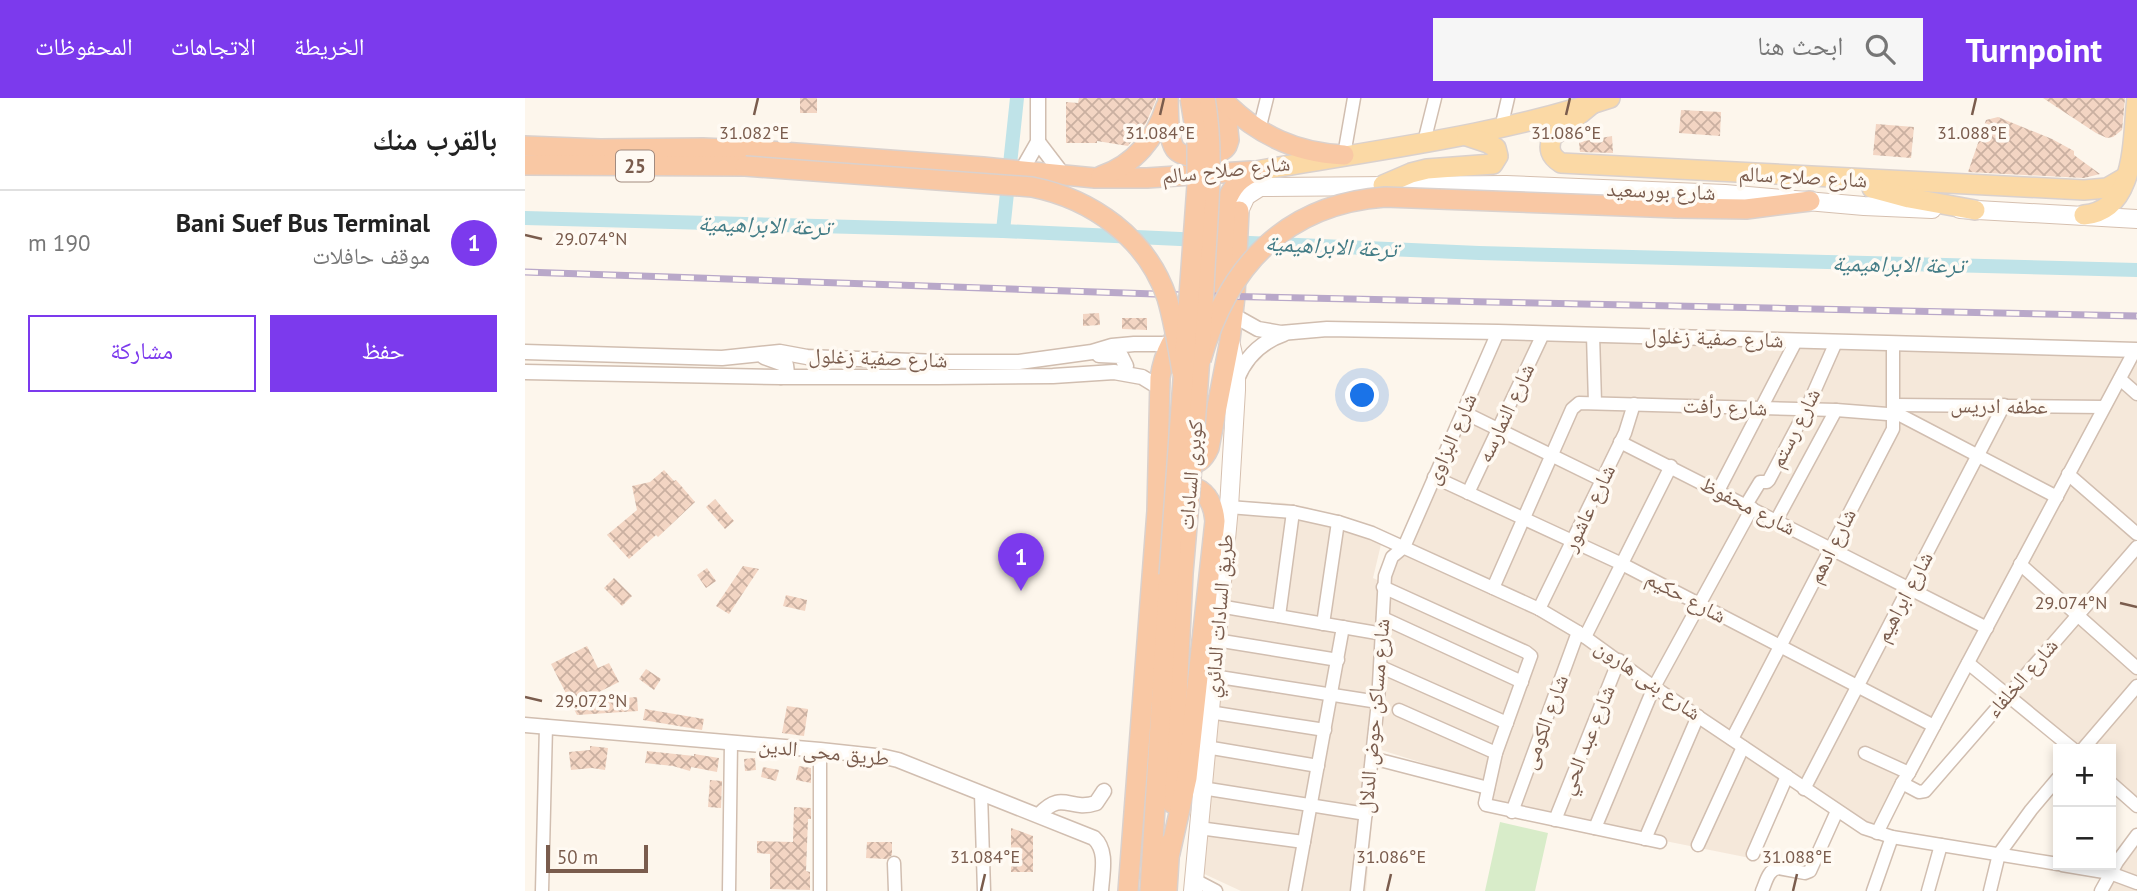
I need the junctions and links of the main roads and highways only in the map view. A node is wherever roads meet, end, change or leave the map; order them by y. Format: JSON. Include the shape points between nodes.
{"nodes":[{"id":1,"x":1168,"y":98,"type":"edge"},
{"id":2,"x":1190,"y":98,"type":"edge"},
{"id":3,"x":2137,"y":98,"type":"edge"},
{"id":4,"x":1218,"y":99,"type":"edge"},
{"id":5,"x":1602,"y":100,"type":"edge"},
{"id":6,"x":1560,"y":106,"type":"edge"},
{"id":7,"x":1462,"y":135,"type":"junction"},
{"id":8,"x":525,"y":146,"type":"edge"},
{"id":9,"x":1344,"y":155,"type":"junction"},
{"id":10,"x":599,"y":158,"type":"junction"},
{"id":11,"x":525,"y":165,"type":"edge"},
{"id":12,"x":1256,"y":171,"type":"junction"},
{"id":13,"x":2132,"y":174,"type":"edge"},
{"id":14,"x":1095,"y":178,"type":"junction"},
{"id":15,"x":1844,"y":179,"type":"junction"},
{"id":16,"x":1383,"y":185,"type":"junction"},
{"id":17,"x":1809,"y":201,"type":"junction"},
{"id":18,"x":1975,"y":210,"type":"junction"},
{"id":19,"x":1232,"y":211,"type":"junction"},
{"id":20,"x":2084,"y":215,"type":"junction"},
{"id":21,"x":2137,"y":219,"type":"edge"},
{"id":22,"x":1228,"y":265,"type":"junction"},
{"id":23,"x":1230,"y":340,"type":"junction"},
{"id":24,"x":1201,"y":360,"type":"junction"},
{"id":25,"x":1182,"y":372,"type":"junction"},
{"id":26,"x":1159,"y":445,"type":"junction"},
{"id":27,"x":1157,"y":510,"type":"junction"},
{"id":28,"x":1222,"y":514,"type":"junction"},
{"id":29,"x":1176,"y":574,"type":"junction"},
{"id":30,"x":1219,"y":606,"type":"joint"},
{"id":31,"x":1161,"y":853,"type":"junction"},
{"id":32,"x":1194,"y":885,"type":"edge"},
{"id":33,"x":1128,"y":891,"type":"edge"},
{"id":34,"x":1150,"y":891,"type":"edge"},
{"id":35,"x":1167,"y":891,"type":"edge"}],
"edges":[{"from":1,"to":4,"type":"highway","via":[[1172,142],[1179,153],[1191,157],[1227,146]]},
{"from":1,"to":14,"type":"highway","via":[[1159,125],[1143,149],[1122,166]]},
{"from":2,"to":25,"type":"highway","name":"كوبرى السادات","bridge":true,"via":[[1197,141],[1197,185]]},
{"from":3,"to":13,"type":"main road"},
{"from":4,"to":9,"type":"highway","via":[[1259,130],[1291,146]]},
{"from":4,"to":24,"type":"highway","name":"كوبرى السادات","bridge":true,"via":[[1210,132]]},
{"from":5,"to":6,"type":"main road","name":"شارع صلاح سالم"},
{"from":5,"to":15,"type":"main road","name":"شارع صلاح سالم","via":[[1552,137],[1549,144],[1554,159],[1561,163]]},
{"from":6,"to":7,"type":"main road","name":"شارع صلاح سالم","via":[[1501,128]]},
{"from":7,"to":9,"type":"main road","name":"شارع صلاح سالم"},
{"from":7,"to":16,"type":"main road","via":[[1493,145],[1498,152],[1496,160],[1489,166],[1427,169]]},
{"from":8,"to":10,"type":"highway","number":"25"},
{"from":9,"to":12,"type":"main road","name":"شارع صلاح سالم"},
{"from":10,"to":11,"type":"highway","number":"25"},
{"from":10,"to":14,"type":"highway","name":"شارع صلاح سالم","number":"25","via":[[724,148]]},
{"from":10,"to":25,"type":"highway","name":"كوبرى السادات","number":"25","bridge":true,"via":[[1032,187],[1063,194],[1118,227],[1151,265],[1173,320]]},
{"from":12,"to":14,"type":"highway","name":"شارع صلاح سالم"},
{"from":12,"to":19,"type":"highway","via":[[1240,179],[1229,194]]},
{"from":13,"to":15,"type":"main road","name":"شارع صلاح سالم","via":[[2107,188],[2084,190]]},
{"from":13,"to":20,"type":"main road","via":[[2115,201],[2101,212]]},
{"from":15,"to":18,"type":"main road","via":[[1909,198]]},
{"from":16,"to":17,"type":"main road","name":"شارع بورسعيد","via":[[1579,187]]},
{"from":16,"to":19,"type":"main road","name":"شارع بورسعيد","via":[[1260,187]]},
{"from":17,"to":18,"type":"main road","name":"شارع بورسعيد"},
{"from":17,"to":24,"type":"highway","bridge":true,"via":[[1746,209],[1385,197],[1354,200],[1305,217],[1256,254],[1218,310]]},
{"from":18,"to":20,"type":"main road","name":"شارع بورسعيد"},
{"from":19,"to":22,"type":"highway"},
{"from":20,"to":21,"type":"main road","name":"شارع بورسعيد"},
{"from":22,"to":23,"type":"highway","via":[[1233,315]]},
{"from":22,"to":26,"type":"highway","via":[[1213,296],[1169,344],[1160,388]]},
{"from":23,"to":26,"type":"highway","via":[[1206,457],[1189,465],[1177,464],[1165,457]]},
{"from":23,"to":28,"type":"main road","name":"طريق السادات الدائري","via":[[1235,381]]},
{"from":24,"to":29,"type":"highway","name":"كوبرى السادات","bridge":true},
{"from":25,"to":29,"type":"highway","name":"كوبرى السادات","bridge":true},
{"from":26,"to":27,"type":"highway"},
{"from":27,"to":28,"type":"highway","via":[[1171,490],[1190,486],[1207,495]]},
{"from":27,"to":33,"type":"highway"},
{"from":28,"to":30,"type":"highway"},
{"from":28,"to":31,"type":"highway","via":[[1187,778]]},
{"from":29,"to":31,"type":"highway","name":"كوبرى السادات"},
{"from":30,"to":32,"type":"main road","name":"طريق السادات الدائري"},
{"from":31,"to":34,"type":"highway"},
{"from":31,"to":35,"type":"highway"}]}
